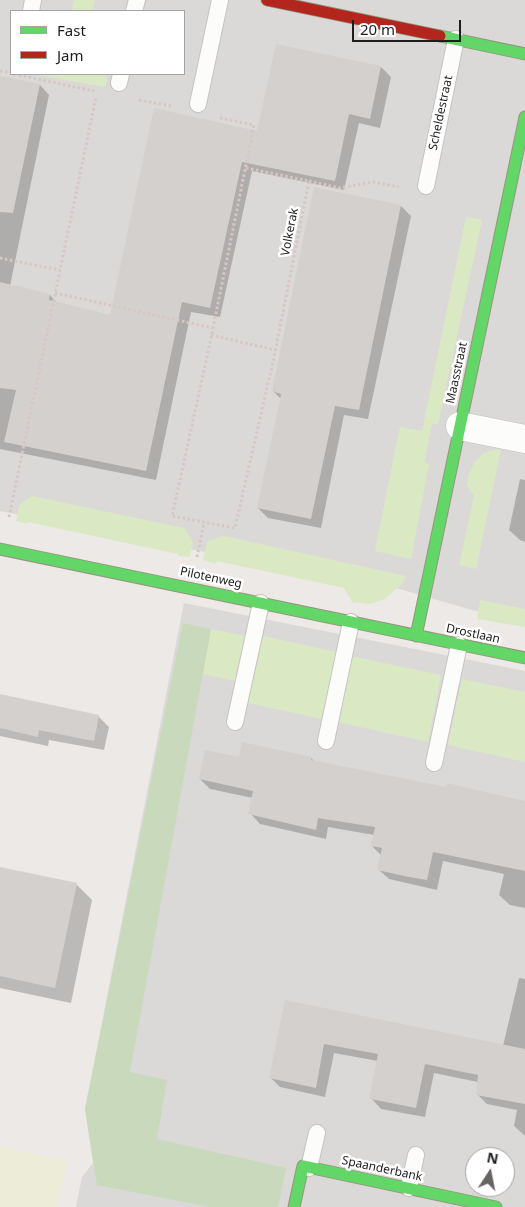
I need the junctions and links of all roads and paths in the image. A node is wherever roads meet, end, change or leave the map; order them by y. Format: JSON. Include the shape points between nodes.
{"nodes":[{"id":1,"x":220,"y":0,"type":"edge"},
{"id":2,"x":268,"y":0,"type":"edge"},
{"id":3,"x":456,"y":39,"type":"junction"},
{"id":4,"x":525,"y":54,"type":"edge"},
{"id":5,"x":96,"y":97,"type":"dead end"},
{"id":6,"x":198,"y":104,"type":"dead end"},
{"id":7,"x":525,"y":117,"type":"edge"},
{"id":8,"x":254,"y":125,"type":"dead end"},
{"id":9,"x":246,"y":168,"type":"junction"},
{"id":10,"x":309,"y":181,"type":"junction"},
{"id":11,"x":426,"y":186,"type":"dead end"},
{"id":12,"x":407,"y":189,"type":"dead end"},
{"id":13,"x":0,"y":258,"type":"edge"},
{"id":14,"x":60,"y":270,"type":"junction"},
{"id":15,"x":55,"y":293,"type":"junction"},
{"id":16,"x":213,"y":328,"type":"junction"},
{"id":17,"x":212,"y":335,"type":"junction"},
{"id":18,"x":275,"y":350,"type":"junction"},
{"id":19,"x":460,"y":426,"type":"junction"},
{"id":20,"x":525,"y":439,"type":"edge"},
{"id":21,"x":204,"y":523,"type":"junction"},
{"id":22,"x":8,"y":525,"type":"dead end"},
{"id":23,"x":0,"y":549,"type":"edge"},
{"id":24,"x":196,"y":558,"type":"dead end"},
{"id":25,"x":261,"y":603,"type":"junction"},
{"id":26,"x":351,"y":622,"type":"junction"},
{"id":27,"x":416,"y":636,"type":"junction"},
{"id":28,"x":459,"y":645,"type":"junction"},
{"id":29,"x":525,"y":658,"type":"edge"},
{"id":30,"x":235,"y":722,"type":"dead end"},
{"id":31,"x":326,"y":741,"type":"dead end"},
{"id":32,"x":434,"y":763,"type":"dead end"},
{"id":33,"x":316,"y":1133,"type":"dead end"},
{"id":34,"x":416,"y":1155,"type":"dead end"},
{"id":35,"x":309,"y":1168,"type":"junction"},
{"id":36,"x":409,"y":1188,"type":"junction"},
{"id":37,"x":294,"y":1207,"type":"edge"},
{"id":38,"x":496,"y":1207,"type":"edge"}],
"edges":[{"from":1,"to":6,"type":"lane"},
{"from":2,"to":3,"type":"street"},
{"from":3,"to":4,"type":"street"},
{"from":3,"to":11,"type":"lane","name":"Scheldestraat"},
{"from":5,"to":14,"type":"path"},
{"from":7,"to":19,"type":"street","name":"Maasstraat"},
{"from":8,"to":9,"type":"path"},
{"from":9,"to":10,"type":"path"},
{"from":9,"to":16,"type":"path"},
{"from":10,"to":12,"type":"path","via":[[339,188],[374,182]]},
{"from":10,"to":18,"type":"path","name":"Volkerak"},
{"from":13,"to":14,"type":"path"},
{"from":14,"to":15,"type":"path"},
{"from":15,"to":16,"type":"path"},
{"from":15,"to":22,"type":"path"},
{"from":16,"to":17,"type":"path"},
{"from":17,"to":18,"type":"path"},
{"from":17,"to":21,"type":"path","via":[[172,516]]},
{"from":18,"to":21,"type":"path","name":"Volkerak","via":[[235,528]]},
{"from":19,"to":20,"type":"street"},
{"from":19,"to":27,"type":"street","name":"Maasstraat"},
{"from":21,"to":24,"type":"path"},
{"from":23,"to":25,"type":"street","name":"Pilotenweg"},
{"from":25,"to":26,"type":"street","name":"Pilotenweg"},
{"from":25,"to":30,"type":"lane"},
{"from":26,"to":27,"type":"street","name":"Pilotenweg"},
{"from":26,"to":31,"type":"lane"},
{"from":27,"to":28,"type":"street","name":"Drostlaan"},
{"from":28,"to":29,"type":"street","name":"Drostlaan"},
{"from":28,"to":32,"type":"lane"},
{"from":33,"to":35,"type":"lane"},
{"from":34,"to":36,"type":"lane"},
{"from":35,"to":36,"type":"street","name":"Spaanderbank"},
{"from":35,"to":37,"type":"street","via":[[302,1166]]},
{"from":36,"to":38,"type":"street","name":"Spaanderbank"}]}
